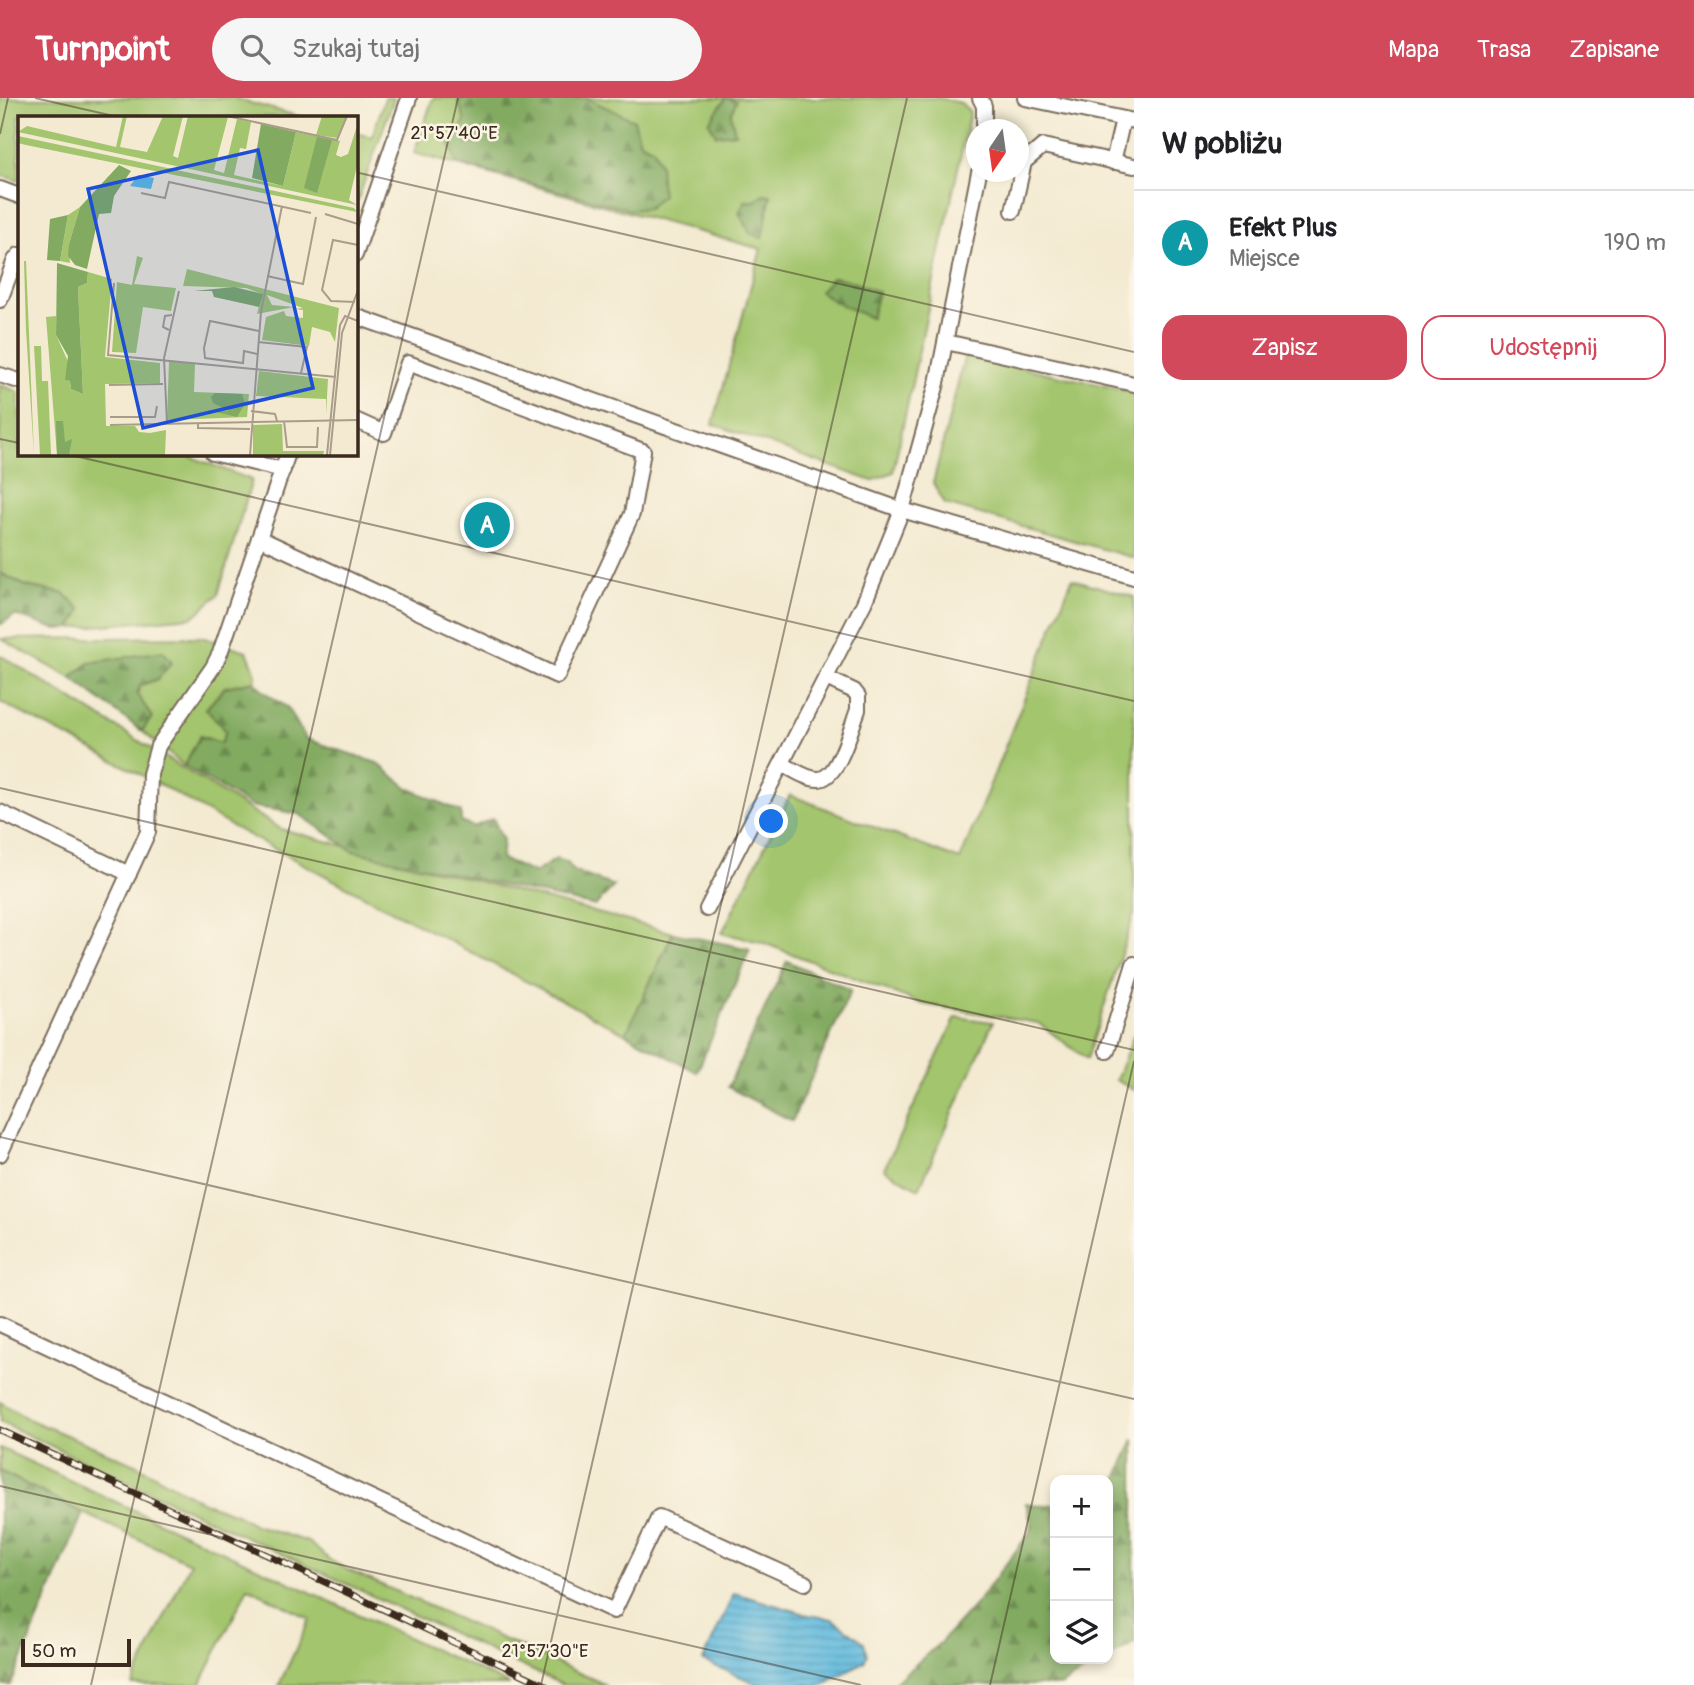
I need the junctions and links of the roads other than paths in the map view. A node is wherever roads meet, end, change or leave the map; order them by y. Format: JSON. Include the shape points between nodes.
{"nodes":[{"id":1,"x":409,"y":98,"type":"edge"},
{"id":2,"x":980,"y":98,"type":"edge"},
{"id":3,"x":1025,"y":98,"type":"edge"},
{"id":4,"x":984,"y":119,"type":"edge"},
{"id":5,"x":1129,"y":120,"type":"edge"},
{"id":6,"x":1114,"y":162,"type":"junction"},
{"id":7,"x":1134,"y":166,"type":"edge"},
{"id":8,"x":977,"y":182,"type":"edge"},
{"id":9,"x":0,"y":190,"type":"edge"},
{"id":10,"x":18,"y":196,"type":"edge"},
{"id":11,"x":1013,"y":211,"type":"dead end"},
{"id":12,"x":357,"y":249,"type":"edge"},
{"id":13,"x":18,"y":257,"type":"edge"},
{"id":14,"x":0,"y":300,"type":"edge"},
{"id":15,"x":357,"y":317,"type":"edge"},
{"id":16,"x":946,"y":342,"type":"junction"},
{"id":17,"x":0,"y":375,"type":"edge"},
{"id":18,"x":18,"y":382,"type":"edge"},
{"id":19,"x":1134,"y":384,"type":"edge"},
{"id":20,"x":357,"y":421,"type":"edge"},
{"id":21,"x":221,"y":455,"type":"edge"},
{"id":22,"x":287,"y":455,"type":"edge"},
{"id":23,"x":282,"y":470,"type":"junction"},
{"id":24,"x":902,"y":510,"type":"junction"},
{"id":25,"x":259,"y":538,"type":"junction"},
{"id":26,"x":1134,"y":577,"type":"edge"},
{"id":27,"x":826,"y":678,"type":"junction"},
{"id":28,"x":782,"y":764,"type":"junction"},
{"id":29,"x":0,"y":813,"type":"edge"},
{"id":30,"x":129,"y":874,"type":"junction"},
{"id":31,"x":708,"y":909,"type":"dead end"},
{"id":32,"x":1134,"y":964,"type":"edge"},
{"id":33,"x":1107,"y":1051,"type":"dead end"},
{"id":34,"x":0,"y":1154,"type":"edge"},
{"id":35,"x":0,"y":1324,"type":"edge"},
{"id":36,"x":805,"y":1583,"type":"dead end"}],
"edges":[{"from":1,"to":12,"type":"street"},
{"from":2,"to":4,"type":"street"},
{"from":3,"to":5,"type":"street"},
{"from":5,"to":6,"type":"street"},
{"from":6,"to":7,"type":"street"},
{"from":6,"to":11,"type":"street","via":[[1043,146],[1024,162]]},
{"from":8,"to":16,"type":"street"},
{"from":9,"to":10,"type":"street"},
{"from":13,"to":14,"type":"street"},
{"from":15,"to":24,"type":"street"},
{"from":16,"to":19,"type":"street"},
{"from":16,"to":24,"type":"street"},
{"from":17,"to":18,"type":"street"},
{"from":20,"to":25,"type":"street","via":[[384,433],[408,363],[643,451],[632,514],[558,676]]},
{"from":21,"to":23,"type":"street"},
{"from":22,"to":23,"type":"street"},
{"from":23,"to":25,"type":"street"},
{"from":24,"to":26,"type":"street"},
{"from":24,"to":27,"type":"street","via":[[864,603]]},
{"from":25,"to":30,"type":"street","via":[[213,667],[158,746],[150,774],[148,832]]},
{"from":27,"to":28,"type":"street"},
{"from":27,"to":28,"type":"street","via":[[854,691],[859,702],[835,769],[818,779]]},
{"from":28,"to":31,"type":"street"},
{"from":29,"to":30,"type":"street"},
{"from":30,"to":34,"type":"street"},
{"from":32,"to":33,"type":"street"},
{"from":35,"to":36,"type":"street","via":[[614,1611],[659,1517]]}]}
